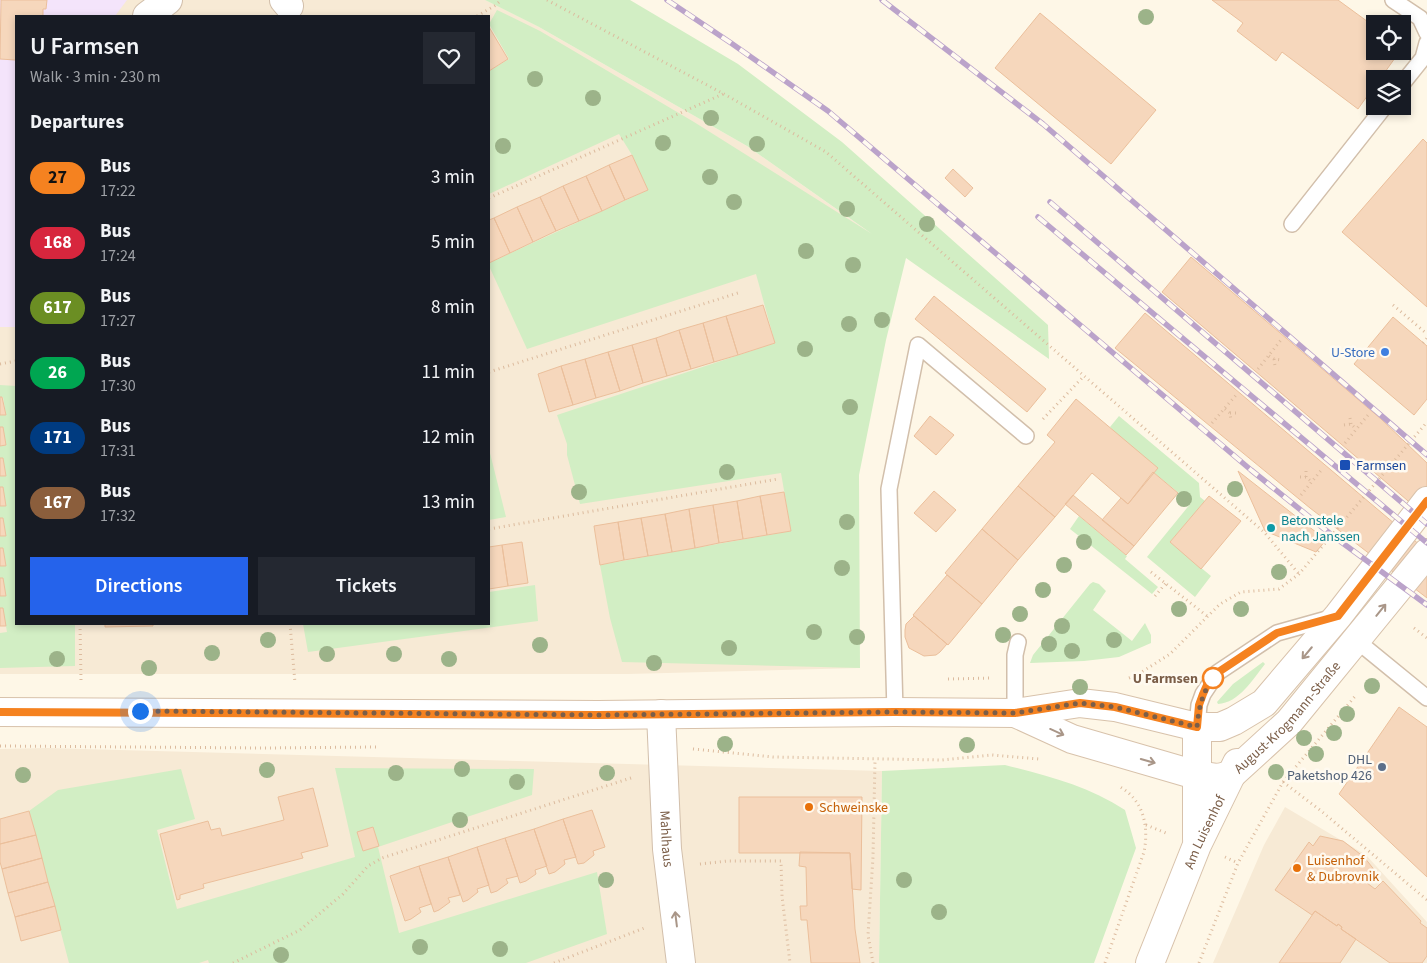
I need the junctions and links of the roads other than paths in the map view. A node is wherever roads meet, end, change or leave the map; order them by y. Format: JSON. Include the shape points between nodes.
{"nodes":[{"id":1,"x":168,"y":0,"type":"edge"},
{"id":2,"x":1393,"y":0,"type":"edge"},
{"id":3,"x":148,"y":15,"type":"edge"},
{"id":4,"x":1427,"y":33,"type":"edge"},
{"id":5,"x":1427,"y":43,"type":"edge"},
{"id":6,"x":1411,"y":73,"type":"edge"},
{"id":7,"x":1378,"y":115,"type":"edge"},
{"id":8,"x":1292,"y":224,"type":"dead end"},
{"id":9,"x":1026,"y":436,"type":"road end"},
{"id":10,"x":1427,"y":501,"type":"edge"},
{"id":11,"x":1427,"y":553,"type":"edge"},
{"id":12,"x":1338,"y":616,"type":"junction"},
{"id":13,"x":1356,"y":640,"type":"junction"},
{"id":14,"x":1018,"y":642,"type":"dead end"},
{"id":15,"x":1427,"y":698,"type":"edge"},
{"id":16,"x":1264,"y":703,"type":"junction"},
{"id":17,"x":0,"y":712,"type":"edge"},
{"id":18,"x":895,"y":712,"type":"junction"},
{"id":19,"x":1015,"y":713,"type":"junction"},
{"id":20,"x":661,"y":714,"type":"junction"},
{"id":21,"x":1197,"y":727,"type":"junction"},
{"id":22,"x":1196,"y":775,"type":"junction"},
{"id":23,"x":1231,"y":776,"type":"junction"},
{"id":24,"x":1197,"y":845,"type":"junction"},
{"id":25,"x":681,"y":963,"type":"edge"},
{"id":26,"x":1150,"y":963,"type":"edge"}],
"edges":[{"from":1,"to":3,"type":"main road"},
{"from":2,"to":4,"type":"lane","via":[[1420,18]]},
{"from":5,"to":6,"type":"lane","via":[[1424,58]]},
{"from":7,"to":8,"type":"lane"},
{"from":9,"to":18,"type":"lane","via":[[918,345],[889,489]]},
{"from":10,"to":12,"type":"main road","name":"August-Krogmann-Straße"},
{"from":13,"to":11,"type":"main road","name":"August-Krogmann-Straße","one_way":true},
{"from":12,"to":16,"type":"main road","name":"August-Krogmann-Straße","one_way":true},
{"from":12,"to":21,"type":"lane","via":[[1277,633],[1217,673],[1203,694]]},
{"from":13,"to":15,"type":"lane"},
{"from":13,"to":23,"type":"main road","name":"August-Krogmann-Straße","via":[[1290,722]]},
{"from":14,"to":19,"type":"lane"},
{"from":16,"to":21,"type":"main road","name":"August-Krogmann-Straße","via":[[1228,725]]},
{"from":16,"to":23,"type":"main road","name":"Am Luisenhof"},
{"from":17,"to":20,"type":"main road","name":"August-Krogmann-Straße"},
{"from":18,"to":19,"type":"main road","name":"August-Krogmann-Straße"},
{"from":18,"to":20,"type":"main road","name":"August-Krogmann-Straße"},
{"from":19,"to":21,"type":"main road","name":"August-Krogmann-Straße","via":[[1080,703],[1115,707]]},
{"from":19,"to":22,"type":"main road","name":"August-Krogmann-Straße","one_way":true,"via":[[1072,739]]},
{"from":25,"to":20,"type":"main road","name":"Mahlhaus","one_way":true,"via":[[670,872]]},
{"from":21,"to":22,"type":"main road"},
{"from":22,"to":23,"type":"main road","name":"August-Krogmann-Straße"},
{"from":22,"to":24,"type":"main road"},
{"from":23,"to":24,"type":"main road","name":"Am Luisenhof"},
{"from":24,"to":26,"type":"main road","name":"Am Luisenhof"}]}
